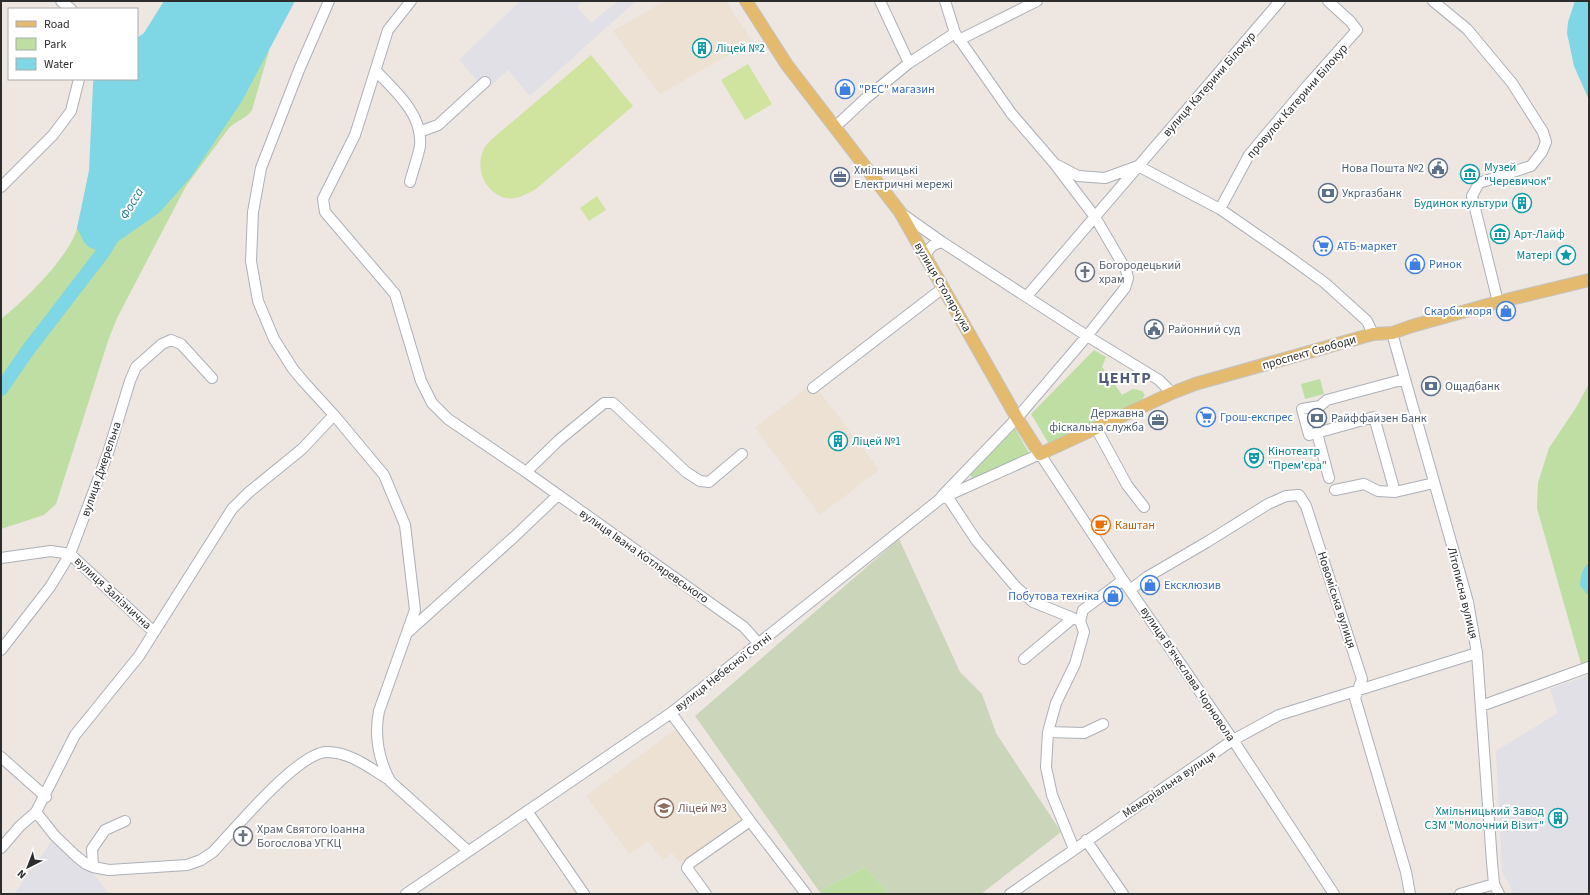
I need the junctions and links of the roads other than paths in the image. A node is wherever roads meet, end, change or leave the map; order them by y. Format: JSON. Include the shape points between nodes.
{"nodes":[{"id":1,"x":61,"y":1,"type":"edge"},
{"id":2,"x":330,"y":1,"type":"edge"},
{"id":3,"x":411,"y":1,"type":"edge"},
{"id":4,"x":746,"y":1,"type":"edge"},
{"id":5,"x":880,"y":1,"type":"edge"},
{"id":6,"x":946,"y":1,"type":"edge"},
{"id":7,"x":1037,"y":1,"type":"edge"},
{"id":8,"x":1280,"y":1,"type":"edge"},
{"id":9,"x":1328,"y":1,"type":"edge"},
{"id":10,"x":1433,"y":1,"type":"edge"},
{"id":11,"x":70,"y":8,"type":"edge"},
{"id":12,"x":957,"y":36,"type":"junction"},
{"id":13,"x":909,"y":63,"type":"junction"},
{"id":14,"x":376,"y":71,"type":"junction"},
{"id":15,"x":79,"y":80,"type":"edge"},
{"id":16,"x":485,"y":82,"type":"dead end"},
{"id":17,"x":835,"y":128,"type":"junction"},
{"id":18,"x":418,"y":132,"type":"junction"},
{"id":19,"x":1054,"y":163,"type":"junction"},
{"id":20,"x":1138,"y":166,"type":"junction"},
{"id":21,"x":410,"y":182,"type":"dead end"},
{"id":22,"x":1,"y":187,"type":"edge"},
{"id":23,"x":1220,"y":208,"type":"junction"},
{"id":24,"x":900,"y":212,"type":"junction"},
{"id":25,"x":1095,"y":217,"type":"junction"},
{"id":26,"x":942,"y":242,"type":"junction"},
{"id":27,"x":925,"y":257,"type":"junction"},
{"id":28,"x":1589,"y":280,"type":"edge"},
{"id":29,"x":943,"y":288,"type":"junction"},
{"id":30,"x":1027,"y":296,"type":"junction"},
{"id":31,"x":1498,"y":302,"type":"junction"},
{"id":32,"x":1392,"y":333,"type":"junction"},
{"id":33,"x":1373,"y":334,"type":"junction"},
{"id":34,"x":1087,"y":336,"type":"junction"},
{"id":35,"x":212,"y":378,"type":"dead end"},
{"id":36,"x":1405,"y":379,"type":"junction"},
{"id":37,"x":813,"y":388,"type":"dead end"},
{"id":38,"x":1172,"y":393,"type":"junction"},
{"id":39,"x":334,"y":416,"type":"junction"},
{"id":40,"x":1017,"y":418,"type":"junction"},
{"id":41,"x":1096,"y":428,"type":"junction"},
{"id":42,"x":1317,"y":433,"type":"junction"},
{"id":43,"x":742,"y":454,"type":"dead end"},
{"id":44,"x":1040,"y":454,"type":"junction"},
{"id":45,"x":526,"y":472,"type":"junction"},
{"id":46,"x":1329,"y":478,"type":"dead end"},
{"id":47,"x":1434,"y":483,"type":"junction"},
{"id":48,"x":1334,"y":490,"type":"dead end"},
{"id":49,"x":1395,"y":492,"type":"junction"},
{"id":50,"x":558,"y":495,"type":"junction"},
{"id":51,"x":943,"y":497,"type":"junction"},
{"id":52,"x":1144,"y":507,"type":"dead end"},
{"id":53,"x":70,"y":554,"type":"junction"},
{"id":54,"x":1,"y":558,"type":"edge"},
{"id":55,"x":1123,"y":580,"type":"junction"},
{"id":56,"x":1130,"y":590,"type":"junction"},
{"id":57,"x":1076,"y":620,"type":"junction"},
{"id":58,"x":154,"y":632,"type":"junction"},
{"id":59,"x":406,"y":634,"type":"junction"},
{"id":60,"x":759,"y":644,"type":"junction"},
{"id":61,"x":1,"y":650,"type":"edge"},
{"id":62,"x":1477,"y":652,"type":"junction"},
{"id":63,"x":1024,"y":659,"type":"dead end"},
{"id":64,"x":1589,"y":667,"type":"edge"},
{"id":65,"x":1358,"y":689,"type":"junction"},
{"id":66,"x":1481,"y":706,"type":"junction"},
{"id":67,"x":671,"y":713,"type":"junction"},
{"id":68,"x":1102,"y":724,"type":"dead end"},
{"id":69,"x":1048,"y":732,"type":"junction"},
{"id":70,"x":1233,"y":740,"type":"junction"},
{"id":71,"x":1,"y":757,"type":"edge"},
{"id":72,"x":390,"y":780,"type":"junction"},
{"id":73,"x":46,"y":797,"type":"junction"},
{"id":74,"x":527,"y":811,"type":"junction"},
{"id":75,"x":36,"y":812,"type":"junction"},
{"id":76,"x":125,"y":821,"type":"dead end"},
{"id":77,"x":750,"y":821,"type":"junction"},
{"id":78,"x":1086,"y":840,"type":"junction"},
{"id":79,"x":1,"y":848,"type":"edge"},
{"id":80,"x":1074,"y":849,"type":"junction"},
{"id":81,"x":468,"y":851,"type":"junction"},
{"id":82,"x":93,"y":868,"type":"junction"},
{"id":83,"x":1494,"y":884,"type":"junction"},
{"id":84,"x":420,"y":890,"type":"edge"},
{"id":85,"x":406,"y":894,"type":"edge"},
{"id":86,"x":584,"y":894,"type":"edge"},
{"id":87,"x":706,"y":894,"type":"edge"},
{"id":88,"x":806,"y":894,"type":"edge"},
{"id":89,"x":1010,"y":894,"type":"edge"},
{"id":90,"x":1123,"y":894,"type":"edge"},
{"id":91,"x":1334,"y":894,"type":"edge"},
{"id":92,"x":1410,"y":894,"type":"edge"},
{"id":93,"x":1460,"y":894,"type":"edge"},
{"id":94,"x":1499,"y":894,"type":"edge"}],
"edges":[{"from":1,"to":11,"type":"street"},
{"from":2,"to":39,"type":"street","via":[[261,168],[253,212],[251,261],[258,301],[274,340],[298,375]]},
{"from":3,"to":14,"type":"street","name":"вулиця Івана Котляревського","via":[[388,30]]},
{"from":4,"to":17,"type":"main road","name":"вулиця Столярчука","via":[[786,66]]},
{"from":5,"to":13,"type":"street"},
{"from":6,"to":12,"type":"street"},
{"from":7,"to":12,"type":"street"},
{"from":8,"to":20,"type":"street","name":"вулиця Катерини Білокур"},
{"from":9,"to":23,"type":"street","name":"провулок Катерини Білокур","via":[[1357,30],[1249,155]]},
{"from":10,"to":31,"type":"street","via":[[1467,29],[1512,83],[1543,132],[1546,142],[1531,166],[1479,183],[1472,196]]},
{"from":12,"to":13,"type":"street"},
{"from":12,"to":19,"type":"street","via":[[1012,113]]},
{"from":13,"to":17,"type":"street"},
{"from":14,"to":18,"type":"street","via":[[412,110]]},
{"from":14,"to":45,"type":"street","name":"вулиця Івана Котляревського","via":[[355,135],[323,199],[325,212],[396,294],[421,381],[432,403],[448,419]]},
{"from":15,"to":22,"type":"street","via":[[71,111],[53,135]]},
{"from":16,"to":18,"type":"street","via":[[438,125]]},
{"from":17,"to":24,"type":"main road","name":"вулиця Столярчука"},
{"from":18,"to":21,"type":"street","via":[[420,145]]},
{"from":19,"to":20,"type":"street","via":[[1078,176],[1105,178]]},
{"from":19,"to":25,"type":"street"},
{"from":20,"to":23,"type":"street"},
{"from":20,"to":25,"type":"street","name":"вулиця Катерини Білокур"},
{"from":23,"to":33,"type":"street","via":[[1325,283],[1367,321]]},
{"from":24,"to":26,"type":"street"},
{"from":24,"to":27,"type":"main road","name":"вулиця Столярчука"},
{"from":25,"to":30,"type":"street","name":"вулиця Катерини Білокур"},
{"from":25,"to":34,"type":"street","via":[[1126,270],[1128,278],[1125,288]]},
{"from":26,"to":27,"type":"street","via":[[928,249]]},
{"from":26,"to":30,"type":"street"},
{"from":27,"to":29,"type":"main road","name":"вулиця Столярчука"},
{"from":28,"to":31,"type":"main road","name":"проспект Свободи"},
{"from":29,"to":37,"type":"street"},
{"from":29,"to":40,"type":"main road","name":"вулиця Столярчука"},
{"from":30,"to":34,"type":"street"},
{"from":31,"to":32,"type":"main road","name":"проспект Свободи"},
{"from":32,"to":33,"type":"main road","name":"проспект Свободи"},
{"from":32,"to":36,"type":"street","name":"Літописна вулиця"},
{"from":33,"to":38,"type":"main road","name":"проспект Свободи","via":[[1195,384]]},
{"from":34,"to":38,"type":"street","via":[[1159,380]]},
{"from":34,"to":40,"type":"street"},
{"from":35,"to":53,"type":"street","name":"вулиця Джерельна","via":[[181,344],[171,340],[162,344],[136,367],[108,453]]},
{"from":36,"to":42,"type":"street","via":[[1328,400],[1320,406],[1302,409],[1309,435]]},
{"from":36,"to":47,"type":"street","name":"Літописна вулиця"},
{"from":38,"to":41,"type":"main road","name":"проспект Свободи"},
{"from":39,"to":58,"type":"street","via":[[302,449],[232,509]]},
{"from":39,"to":59,"type":"street","via":[[384,475],[405,525],[415,610]]},
{"from":40,"to":44,"type":"main road","name":"вулиця Столярчука"},
{"from":40,"to":51,"type":"street"},
{"from":41,"to":44,"type":"main road","name":"проспект Свободи"},
{"from":41,"to":52,"type":"street","via":[[1127,485]]},
{"from":42,"to":46,"type":"street"},
{"from":42,"to":49,"type":"street","via":[[1374,416]]},
{"from":43,"to":45,"type":"street","via":[[709,482],[700,481],[686,472],[613,403],[604,403],[559,440]]},
{"from":44,"to":51,"type":"street","name":"вулиця Небесної Сотні"},
{"from":44,"to":55,"type":"street","name":"вулиця В'ячеслава Чорновола"},
{"from":45,"to":50,"type":"street","name":"вулиця Івана Котляревського"},
{"from":47,"to":49,"type":"street"},
{"from":47,"to":62,"type":"street","name":"Літописна вулиця","via":[[1468,602]]},
{"from":48,"to":49,"type":"street","via":[[1364,484],[1378,491]]},
{"from":50,"to":59,"type":"street"},
{"from":50,"to":60,"type":"street","name":"вулиця Івана Котляревського","via":[[744,627]]},
{"from":51,"to":57,"type":"street","via":[[1016,587],[1033,602]]},
{"from":51,"to":60,"type":"street","name":"вулиця Небесної Сотні"},
{"from":53,"to":54,"type":"street","name":"вулиця Залізнична","via":[[51,551]]},
{"from":53,"to":58,"type":"street","name":"вулиця Залізнична"},
{"from":53,"to":61,"type":"street","name":"вулиця Джерельна","via":[[50,587]]},
{"from":55,"to":56,"type":"street","name":"вулиця В'ячеслава Чорновола"},
{"from":55,"to":57,"type":"street","via":[[1083,610]]},
{"from":56,"to":65,"type":"street","name":"Новоміська вулиця","via":[[1147,577],[1268,504],[1286,496],[1299,495],[1306,506],[1362,679]]},
{"from":56,"to":70,"type":"street","name":"вулиця В'ячеслава Чорновола"},
{"from":57,"to":63,"type":"street"},
{"from":57,"to":69,"type":"street","via":[[1084,632],[1075,664],[1056,703]]},
{"from":58,"to":73,"type":"street","via":[[132,665],[80,727]]},
{"from":59,"to":72,"type":"street","via":[[376,723],[377,748]]},
{"from":60,"to":67,"type":"street","name":"вулиця Небесної Сотні"},
{"from":62,"to":65,"type":"street","name":"Меморіальна вулиця"},
{"from":62,"to":66,"type":"street","name":"Літописна вулиця"},
{"from":64,"to":66,"type":"street"},
{"from":65,"to":70,"type":"street","name":"Меморіальна вулиця","via":[[1279,715]]},
{"from":65,"to":92,"type":"street","name":"Новоміська вулиця","via":[[1354,698],[1406,872]]},
{"from":66,"to":83,"type":"street","name":"Літописна вулиця"},
{"from":67,"to":74,"type":"street","name":"вулиця Небесної Сотні"},
{"from":67,"to":77,"type":"street"},
{"from":68,"to":69,"type":"street","via":[[1084,733]]},
{"from":69,"to":80,"type":"street","via":[[1046,767],[1052,795]]},
{"from":70,"to":78,"type":"street","name":"Меморіальна вулиця"},
{"from":70,"to":91,"type":"street","name":"вулиця В'ячеслава Чорновола"},
{"from":71,"to":73,"type":"street"},
{"from":72,"to":81,"type":"street"},
{"from":72,"to":82,"type":"street","via":[[358,761],[344,755],[325,752],[307,760],[290,773],[264,796],[213,852],[202,860],[187,865],[109,870]]},
{"from":73,"to":75,"type":"street"},
{"from":74,"to":81,"type":"street","name":"вулиця Небесної Сотні"},
{"from":74,"to":86,"type":"street"},
{"from":75,"to":79,"type":"street"},
{"from":75,"to":82,"type":"street","via":[[55,836]]},
{"from":76,"to":82,"type":"street","via":[[105,830],[92,850]]},
{"from":77,"to":87,"type":"street","via":[[690,863],[687,868]]},
{"from":77,"to":88,"type":"street"},
{"from":78,"to":80,"type":"street","name":"Меморіальна вулиця"},
{"from":78,"to":90,"type":"street"},
{"from":80,"to":89,"type":"street","name":"Меморіальна вулиця"},
{"from":81,"to":84,"type":"street","name":"вулиця Небесної Сотні"},
{"from":83,"to":93,"type":"street"},
{"from":83,"to":94,"type":"street"},
{"from":84,"to":85,"type":"street","name":"вулиця Небесної Сотні"}]}
